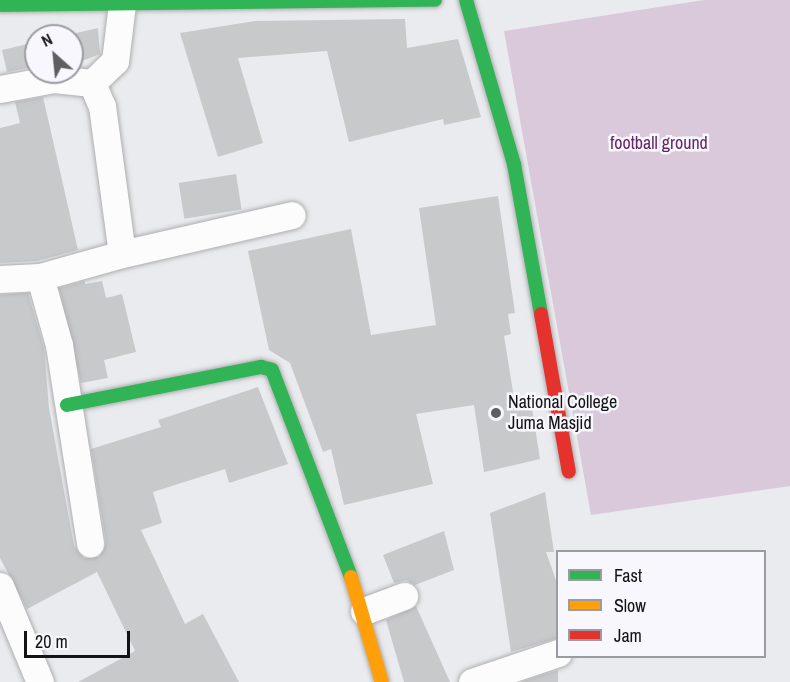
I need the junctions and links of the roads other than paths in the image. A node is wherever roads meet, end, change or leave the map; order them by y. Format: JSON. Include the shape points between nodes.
{"nodes":[{"id":1,"x":435,"y":0,"type":"edge"},
{"id":2,"x":466,"y":0,"type":"edge"},
{"id":3,"x":122,"y":4,"type":"junction"},
{"id":4,"x":0,"y":5,"type":"edge"},
{"id":5,"x":92,"y":83,"type":"junction"},
{"id":6,"x":0,"y":89,"type":"edge"},
{"id":7,"x":292,"y":214,"type":"dead end"},
{"id":8,"x":122,"y":254,"type":"junction"},
{"id":9,"x":40,"y":277,"type":"junction"},
{"id":10,"x":0,"y":279,"type":"edge"},
{"id":11,"x":67,"y":405,"type":"junction"},
{"id":12,"x":569,"y":472,"type":"dead end"},
{"id":13,"x":90,"y":544,"type":"dead end"},
{"id":14,"x":0,"y":586,"type":"edge"},
{"id":15,"x":404,"y":597,"type":"dead end"},
{"id":16,"x":364,"y":611,"type":"junction"},
{"id":17,"x":556,"y":654,"type":"edge"},
{"id":18,"x":40,"y":682,"type":"edge"},
{"id":19,"x":382,"y":682,"type":"edge"},
{"id":20,"x":472,"y":682,"type":"edge"}],
"edges":[{"from":1,"to":3,"type":"street"},
{"from":2,"to":12,"type":"street","via":[[514,164]]},
{"from":3,"to":4,"type":"street"},
{"from":3,"to":5,"type":"street","via":[[115,60]]},
{"from":5,"to":6,"type":"street","via":[[54,79]]},
{"from":5,"to":8,"type":"street","via":[[102,106]]},
{"from":7,"to":8,"type":"street"},
{"from":8,"to":9,"type":"street"},
{"from":9,"to":10,"type":"street"},
{"from":9,"to":11,"type":"street","via":[[57,335]]},
{"from":11,"to":13,"type":"street"},
{"from":11,"to":16,"type":"street","via":[[261,367],[272,370]]},
{"from":14,"to":18,"type":"street"},
{"from":15,"to":16,"type":"street"},
{"from":16,"to":19,"type":"street"},
{"from":17,"to":20,"type":"street"}]}
